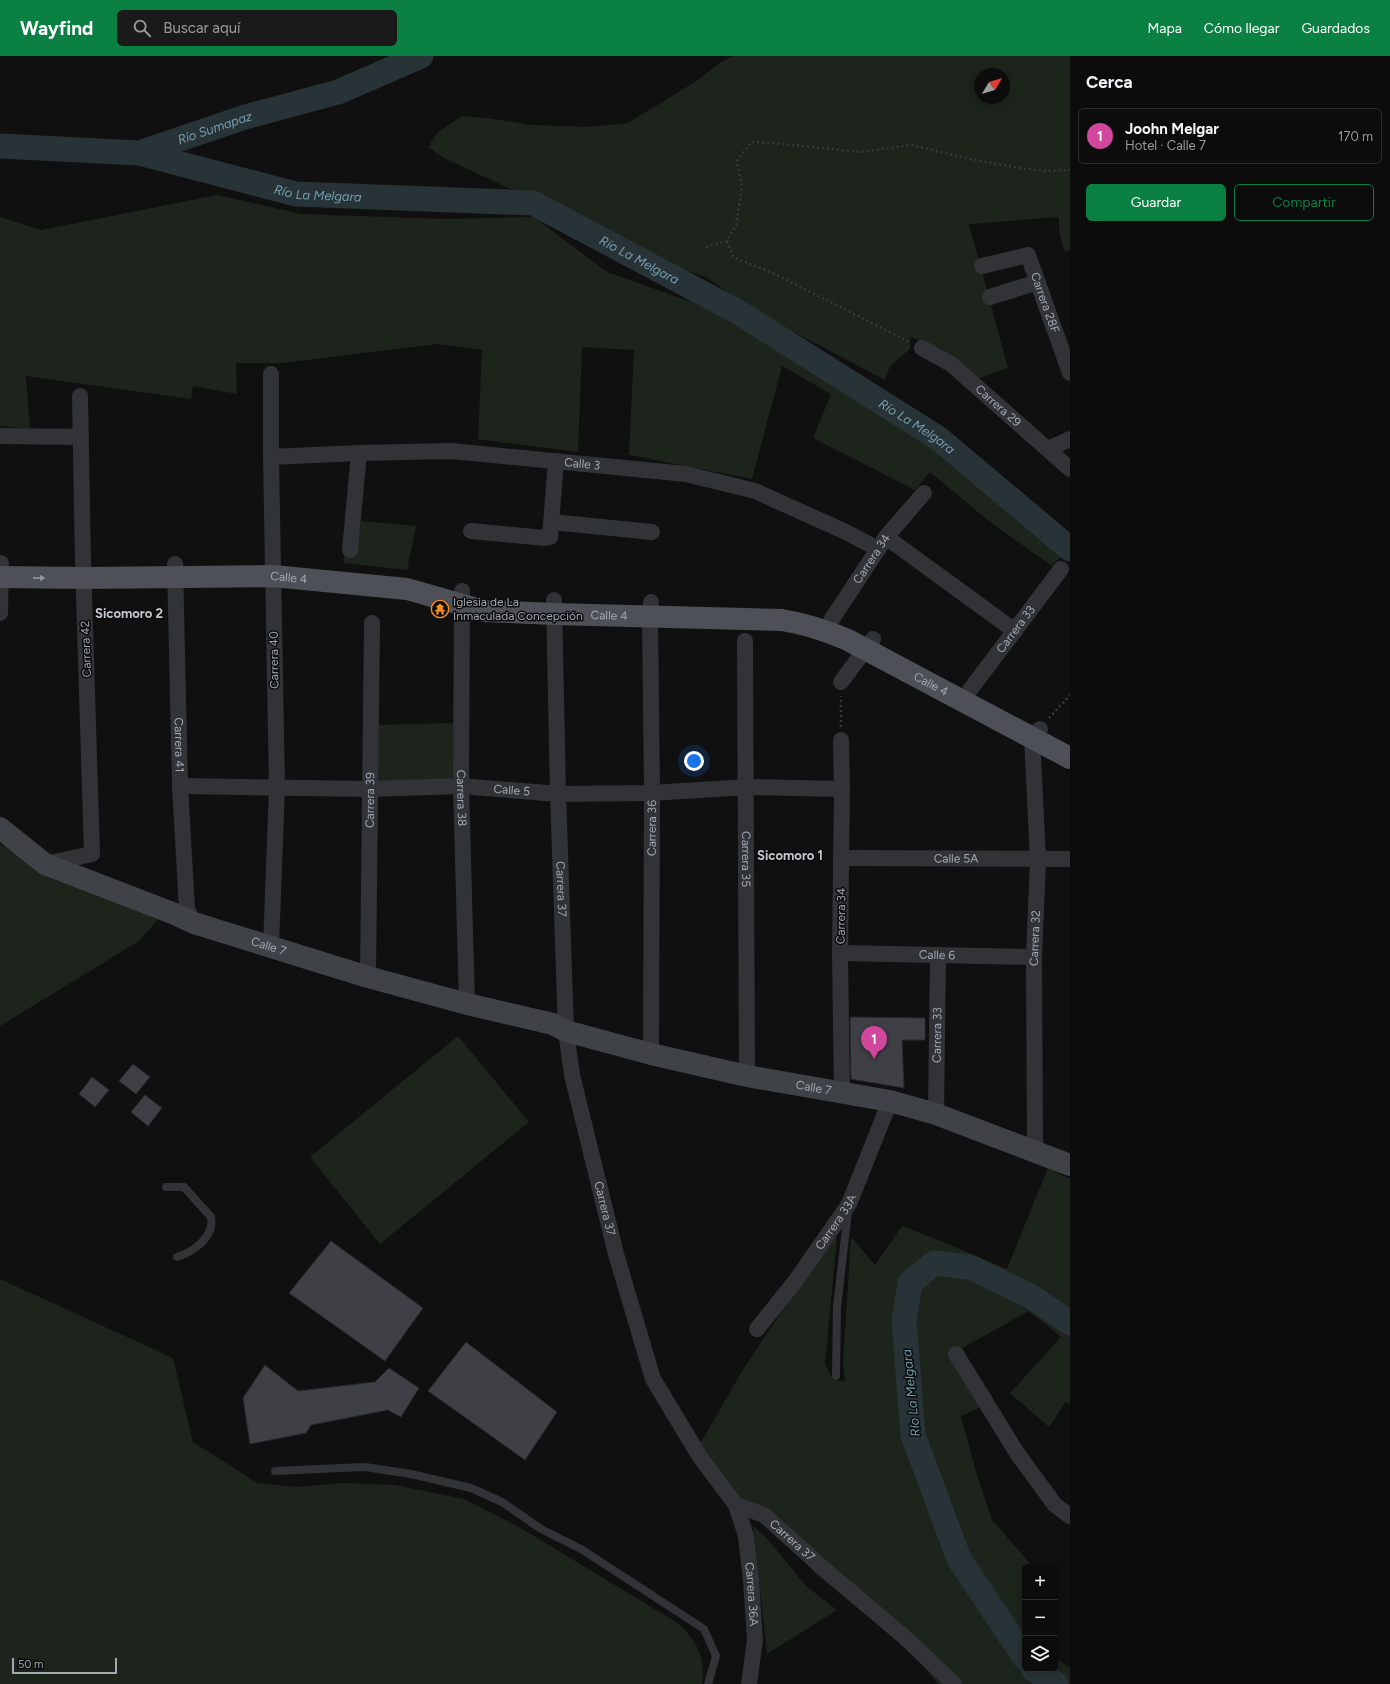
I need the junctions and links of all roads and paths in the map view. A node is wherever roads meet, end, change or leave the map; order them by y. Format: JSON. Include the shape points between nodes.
{"nodes":[{"id":1,"x":1070,"y":170,"type":"edge"},
{"id":2,"x":727,"y":241,"type":"junction"},
{"id":3,"x":706,"y":247,"type":"dead end"},
{"id":4,"x":982,"y":266,"type":"dead end"},
{"id":5,"x":1038,"y":282,"type":"junction"},
{"id":6,"x":990,"y":297,"type":"dead end"},
{"id":7,"x":922,"y":348,"type":"joint"},
{"id":8,"x":1070,"y":373,"type":"edge"},
{"id":9,"x":271,"y":374,"type":"dead end"},
{"id":10,"x":80,"y":396,"type":"dead end"},
{"id":11,"x":0,"y":436,"type":"edge"},
{"id":12,"x":80,"y":437,"type":"junction"},
{"id":13,"x":1070,"y":439,"type":"edge"},
{"id":14,"x":1048,"y":448,"type":"junction"},
{"id":15,"x":358,"y":452,"type":"junction"},
{"id":16,"x":271,"y":457,"type":"junction"},
{"id":17,"x":556,"y":461,"type":"junction"},
{"id":18,"x":1070,"y":469,"type":"edge"},
{"id":19,"x":924,"y":492,"type":"dead end"},
{"id":20,"x":552,"y":522,"type":"junction"},
{"id":21,"x":471,"y":531,"type":"dead end"},
{"id":22,"x":652,"y":532,"type":"dead end"},
{"id":23,"x":882,"y":543,"type":"junction"},
{"id":24,"x":350,"y":550,"type":"dead end"},
{"id":25,"x":1061,"y":569,"type":"dead end"},
{"id":26,"x":0,"y":570,"type":"edge"},
{"id":27,"x":273,"y":570,"type":"junction"},
{"id":28,"x":84,"y":571,"type":"junction"},
{"id":29,"x":175,"y":571,"type":"junction"},
{"id":30,"x":461,"y":598,"type":"junction"},
{"id":31,"x":554,"y":607,"type":"junction"},
{"id":32,"x":650,"y":609,"type":"junction"},
{"id":33,"x":0,"y":613,"type":"edge"},
{"id":34,"x":372,"y":623,"type":"dead end"},
{"id":35,"x":829,"y":625,"type":"junction"},
{"id":36,"x":1015,"y":631,"type":"junction"},
{"id":37,"x":745,"y":641,"type":"dead end"},
{"id":38,"x":869,"y":644,"type":"junction"},
{"id":39,"x":841,"y":682,"type":"joint"},
{"id":40,"x":970,"y":690,"type":"junction"},
{"id":41,"x":1070,"y":695,"type":"edge"},
{"id":42,"x":1036,"y":733,"type":"junction"},
{"id":43,"x":841,"y":740,"type":"joint"},
{"id":44,"x":1070,"y":745,"type":"edge"},
{"id":45,"x":1070,"y":758,"type":"edge"},
{"id":46,"x":180,"y":786,"type":"junction"},
{"id":47,"x":461,"y":786,"type":"junction"},
{"id":48,"x":746,"y":787,"type":"junction"},
{"id":49,"x":277,"y":788,"type":"junction"},
{"id":50,"x":842,"y":788,"type":"junction"},
{"id":51,"x":369,"y":789,"type":"junction"},
{"id":52,"x":652,"y":793,"type":"junction"},
{"id":53,"x":558,"y":794,"type":"junction"},
{"id":54,"x":0,"y":828,"type":"edge"},
{"id":55,"x":841,"y":858,"type":"junction"},
{"id":56,"x":1070,"y":859,"type":"edge"},
{"id":57,"x":1038,"y":860,"type":"junction"},
{"id":58,"x":45,"y":864,"type":"junction"},
{"id":59,"x":194,"y":923,"type":"junction"},
{"id":60,"x":271,"y":946,"type":"junction"},
{"id":61,"x":840,"y":953,"type":"junction"},
{"id":62,"x":938,"y":956,"type":"junction"},
{"id":63,"x":1034,"y":958,"type":"junction"},
{"id":64,"x":368,"y":976,"type":"junction"},
{"id":65,"x":467,"y":1004,"type":"junction"},
{"id":66,"x":562,"y":1026,"type":"junction"},
{"id":67,"x":651,"y":1050,"type":"junction"},
{"id":68,"x":747,"y":1070,"type":"junction"},
{"id":69,"x":842,"y":1087,"type":"junction"},
{"id":70,"x":890,"y":1101,"type":"junction"},
{"id":71,"x":936,"y":1108,"type":"junction"},
{"id":72,"x":1034,"y":1145,"type":"junction"},
{"id":73,"x":1070,"y":1154,"type":"edge"},
{"id":74,"x":1070,"y":1165,"type":"edge"},
{"id":75,"x":166,"y":1187,"type":"dead end"},
{"id":76,"x":849,"y":1204,"type":"junction"},
{"id":77,"x":177,"y":1257,"type":"dead end"},
{"id":78,"x":757,"y":1329,"type":"dead end"},
{"id":79,"x":956,"y":1354,"type":"dead end"},
{"id":80,"x":836,"y":1376,"type":"dead end"},
{"id":81,"x":275,"y":1471,"type":"dead end"},
{"id":82,"x":736,"y":1505,"type":"junction"},
{"id":83,"x":1070,"y":1516,"type":"edge"},
{"id":84,"x":708,"y":1684,"type":"edge"},
{"id":85,"x":750,"y":1684,"type":"edge"},
{"id":86,"x":954,"y":1684,"type":"edge"}],
"edges":[{"from":1,"to":2,"type":"path","via":[[1019,168],[911,145],[860,152],[751,142],[737,161],[742,187],[736,226]]},
{"from":2,"to":3,"type":"path"},
{"from":2,"to":7,"type":"path","via":[[733,257],[777,275]]},
{"from":4,"to":5,"type":"street","name":"Carrera 28F","via":[[1028,255]]},
{"from":5,"to":6,"type":"street"},
{"from":5,"to":8,"type":"street","name":"Carrera 28F"},
{"from":7,"to":14,"type":"street","name":"Carrera 29","via":[[950,364]]},
{"from":9,"to":16,"type":"street","name":"Carrera 40"},
{"from":10,"to":12,"type":"street","name":"Carrera 42"},
{"from":11,"to":12,"type":"street"},
{"from":12,"to":28,"type":"street","name":"Carrera 42"},
{"from":13,"to":14,"type":"street"},
{"from":14,"to":18,"type":"street","name":"Carrera 29"},
{"from":15,"to":16,"type":"street","name":"Calle 3"},
{"from":15,"to":17,"type":"street","name":"Calle 3","via":[[451,451]]},
{"from":15,"to":24,"type":"street"},
{"from":16,"to":27,"type":"street","name":"Carrera 40"},
{"from":17,"to":20,"type":"street"},
{"from":17,"to":23,"type":"street","name":"Calle 3","via":[[686,474],[755,491],[846,532]]},
{"from":19,"to":23,"type":"street","name":"Carrera 34"},
{"from":20,"to":21,"type":"street","via":[[550,537],[545,538]]},
{"from":20,"to":22,"type":"street"},
{"from":23,"to":35,"type":"street","name":"Carrera 34"},
{"from":23,"to":36,"type":"street","name":"Calle 3"},
{"from":25,"to":36,"type":"street","name":"Carrera 33"},
{"from":26,"to":28,"type":"main road","name":"Calle 4"},
{"from":26,"to":33,"type":"street"},
{"from":27,"to":29,"type":"main road","name":"Calle 4"},
{"from":27,"to":30,"type":"main road","name":"Calle 4"},
{"from":27,"to":49,"type":"street","name":"Carrera 40"},
{"from":28,"to":29,"type":"main road","name":"Calle 4"},
{"from":28,"to":58,"type":"street","name":"Carrera 42","via":[[92,854]]},
{"from":29,"to":46,"type":"street","name":"Carrera 41"},
{"from":30,"to":31,"type":"main road","name":"Calle 4","via":[[484,611]]},
{"from":30,"to":47,"type":"street","name":"Carrera 38"},
{"from":31,"to":32,"type":"main road","name":"Calle 4"},
{"from":31,"to":53,"type":"street","name":"Carrera 37"},
{"from":32,"to":35,"type":"main road","name":"Calle 4"},
{"from":32,"to":52,"type":"street","name":"Carrera 36"},
{"from":34,"to":51,"type":"street","name":"Carrera 39"},
{"from":35,"to":38,"type":"main road","name":"Calle 4"},
{"from":36,"to":40,"type":"street","name":"Carrera 33"},
{"from":37,"to":48,"type":"street","name":"Carrera 35"},
{"from":38,"to":39,"type":"street"},
{"from":38,"to":40,"type":"main road","name":"Calle 4"},
{"from":38,"to":42,"type":"main road","name":"Calle 4"},
{"from":39,"to":43,"type":"path"},
{"from":40,"to":42,"type":"main road","name":"Calle 4"},
{"from":41,"to":42,"type":"path"},
{"from":42,"to":44,"type":"main road","name":"Calle 4"},
{"from":42,"to":45,"type":"main road","name":"Calle 4"},
{"from":42,"to":57,"type":"street","name":"Carrera 32"},
{"from":43,"to":50,"type":"street","name":"Carrera 34"},
{"from":46,"to":49,"type":"street","name":"Calle 5"},
{"from":46,"to":59,"type":"street","name":"Carrera 41","via":[[187,909]]},
{"from":47,"to":51,"type":"street","name":"Calle 5"},
{"from":47,"to":53,"type":"street","name":"Calle 5"},
{"from":47,"to":65,"type":"street","name":"Carrera 38"},
{"from":48,"to":50,"type":"street","name":"Calle 5"},
{"from":48,"to":52,"type":"street","name":"Calle 5"},
{"from":48,"to":68,"type":"street","name":"Carrera 35"},
{"from":49,"to":51,"type":"street","name":"Calle 5"},
{"from":49,"to":60,"type":"street","name":"Carrera 40"},
{"from":50,"to":55,"type":"street","name":"Carrera 34"},
{"from":51,"to":64,"type":"street","name":"Carrera 39"},
{"from":52,"to":53,"type":"street","name":"Calle 5"},
{"from":52,"to":67,"type":"street","name":"Carrera 36"},
{"from":53,"to":66,"type":"street","name":"Carrera 37"},
{"from":54,"to":58,"type":"street","name":"Calle 7"},
{"from":55,"to":57,"type":"street","name":"Calle 5A"},
{"from":55,"to":61,"type":"street","name":"Carrera 34"},
{"from":56,"to":57,"type":"street","name":"Calle 5A"},
{"from":57,"to":63,"type":"street","name":"Carrera 32"},
{"from":58,"to":59,"type":"street","name":"Calle 7"},
{"from":59,"to":60,"type":"street","name":"Calle 7"},
{"from":60,"to":64,"type":"street","name":"Calle 7"},
{"from":61,"to":62,"type":"street","name":"Calle 6"},
{"from":61,"to":69,"type":"street","name":"Carrera 34"},
{"from":62,"to":63,"type":"street","name":"Calle 6"},
{"from":62,"to":71,"type":"street","name":"Carrera 33"},
{"from":63,"to":72,"type":"street","name":"Carrera 32"},
{"from":64,"to":65,"type":"street","name":"Calle 7"},
{"from":65,"to":66,"type":"street","name":"Calle 7"},
{"from":66,"to":67,"type":"street","name":"Calle 7"},
{"from":66,"to":82,"type":"street","name":"Carrera 37","via":[[616,1254],[653,1379],[700,1457]]},
{"from":67,"to":68,"type":"street","name":"Calle 7"},
{"from":68,"to":69,"type":"street","name":"Calle 7"},
{"from":69,"to":70,"type":"street","name":"Calle 7"},
{"from":69,"to":71,"type":"street","name":"Calle 7","via":[[892,1091]]},
{"from":70,"to":71,"type":"street","name":"Calle 7"},
{"from":70,"to":76,"type":"street","name":"Carrera 33A"},
{"from":71,"to":72,"type":"street","name":"Calle 7"},
{"from":72,"to":73,"type":"street","name":"Calle 7"},
{"from":72,"to":74,"type":"street","name":"Calle 7"},
{"from":75,"to":77,"type":"lane","via":[[184,1187],[211,1217],[212,1223],[199,1246]]},
{"from":76,"to":78,"type":"street","name":"Carrera 33A","via":[[797,1279]]},
{"from":76,"to":80,"type":"lane","via":[[837,1307]]},
{"from":79,"to":83,"type":"street","via":[[1017,1453],[1055,1505]]},
{"from":81,"to":84,"type":"lane","via":[[365,1467],[411,1474],[471,1488],[502,1502],[541,1529],[581,1549],[704,1629],[716,1656]]},
{"from":82,"to":85,"type":"street","name":"Carrera 36A","via":[[746,1536],[751,1580],[755,1640]]},
{"from":82,"to":86,"type":"street","name":"Carrera 37","via":[[764,1515],[908,1640]]}]}
